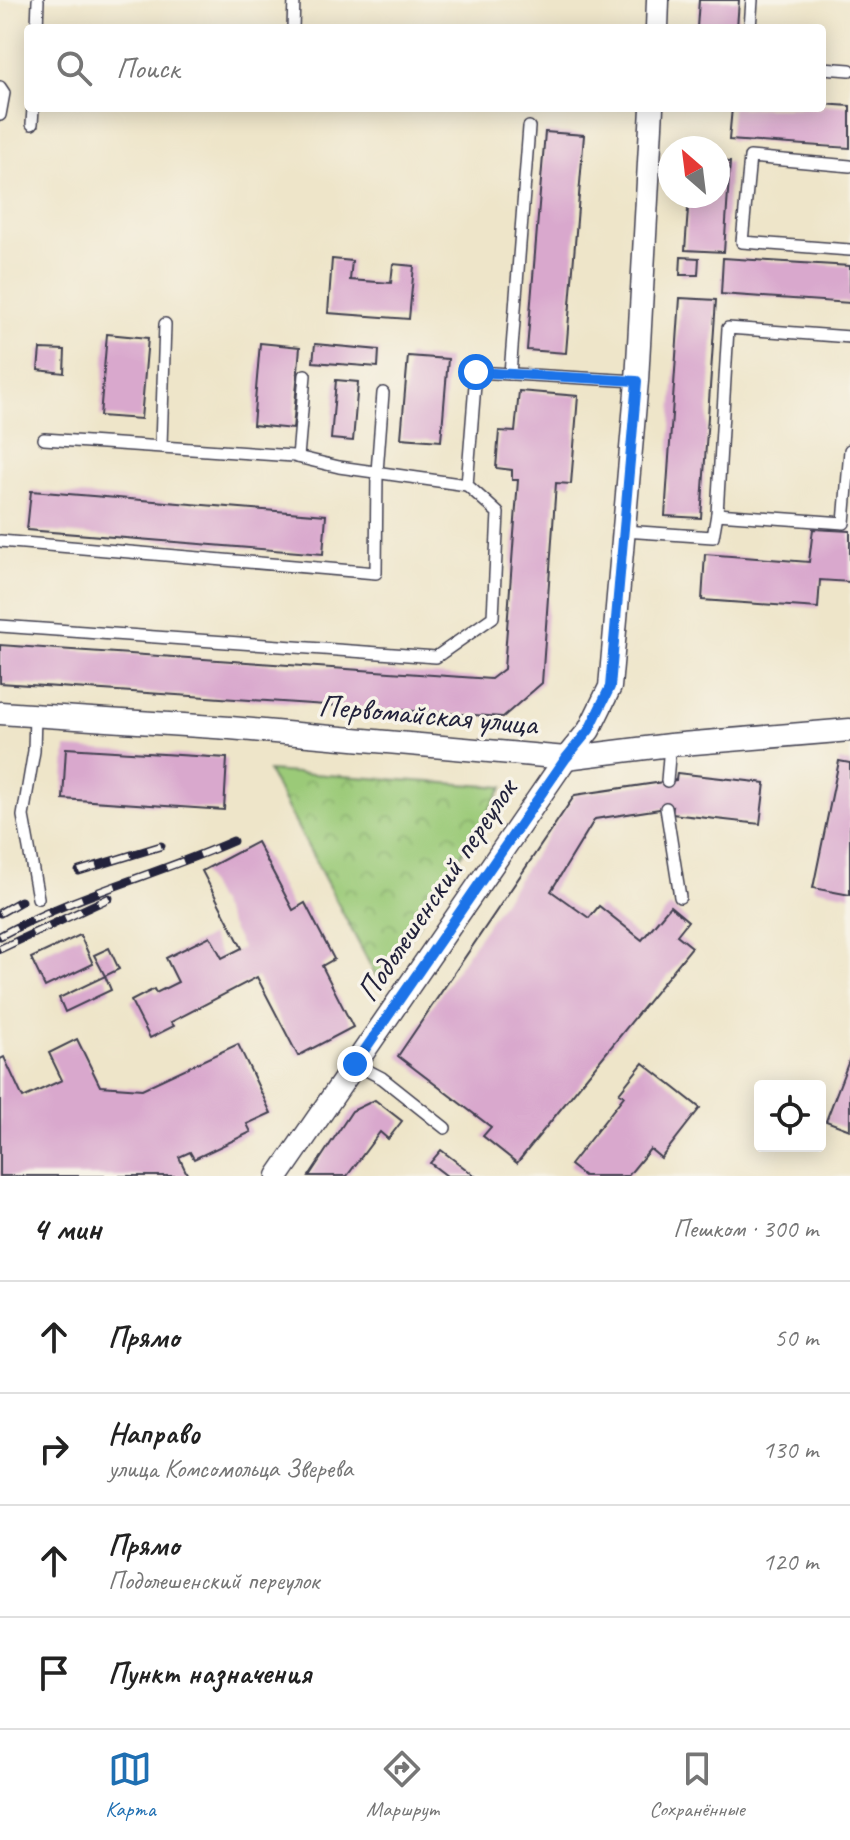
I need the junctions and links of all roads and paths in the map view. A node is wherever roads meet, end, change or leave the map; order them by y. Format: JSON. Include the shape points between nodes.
{"nodes":[{"id":1,"x":38,"y":0,"type":"edge"},
{"id":2,"x":294,"y":0,"type":"edge"},
{"id":3,"x":658,"y":0,"type":"edge"},
{"id":4,"x":752,"y":0,"type":"edge"},
{"id":5,"x":37,"y":24,"type":"edge"},
{"id":6,"x":293,"y":24,"type":"edge"},
{"id":7,"x":657,"y":24,"type":"edge"},
{"id":8,"x":750,"y":24,"type":"edge"},
{"id":9,"x":826,"y":68,"type":"edge"},
{"id":10,"x":850,"y":70,"type":"edge"},
{"id":11,"x":0,"y":87,"type":"edge"},
{"id":12,"x":33,"y":112,"type":"edge"},
{"id":13,"x":652,"y":112,"type":"edge"},
{"id":14,"x":0,"y":115,"type":"edge"},
{"id":15,"x":32,"y":124,"type":"dead end"},
{"id":16,"x":529,"y":127,"type":"dead end"},
{"id":17,"x":850,"y":166,"type":"edge"},
{"id":18,"x":850,"y":250,"type":"edge"},
{"id":19,"x":165,"y":324,"type":"dead end"},
{"id":20,"x":850,"y":337,"type":"edge"},
{"id":21,"x":510,"y":374,"type":"junction"},
{"id":22,"x":305,"y":375,"type":"dead end"},
{"id":23,"x":637,"y":381,"type":"junction"},
{"id":24,"x":383,"y":393,"type":"dead end"},
{"id":25,"x":44,"y":439,"type":"dead end"},
{"id":26,"x":161,"y":445,"type":"junction"},
{"id":27,"x":850,"y":450,"type":"edge"},
{"id":28,"x":298,"y":457,"type":"junction"},
{"id":29,"x":377,"y":472,"type":"junction"},
{"id":30,"x":467,"y":485,"type":"junction"},
{"id":31,"x":717,"y":514,"type":"junction"},
{"id":32,"x":624,"y":531,"type":"junction"},
{"id":33,"x":0,"y":541,"type":"edge"},
{"id":34,"x":0,"y":626,"type":"edge"},
{"id":35,"x":0,"y":713,"type":"edge"},
{"id":36,"x":35,"y":715,"type":"junction"},
{"id":37,"x":850,"y":730,"type":"edge"},
{"id":38,"x":670,"y":745,"type":"junction"},
{"id":39,"x":566,"y":758,"type":"junction"},
{"id":40,"x":667,"y":781,"type":"dead end"},
{"id":41,"x":666,"y":808,"type":"dead end"},
{"id":42,"x":680,"y":897,"type":"dead end"},
{"id":43,"x":38,"y":898,"type":"dead end"},
{"id":44,"x":355,"y":1064,"type":"junction"},
{"id":45,"x":445,"y":1128,"type":"dead end"},
{"id":46,"x":278,"y":1176,"type":"edge"}],
"edges":[{"from":1,"to":5,"type":"lane"},
{"from":2,"to":6,"type":"lane"},
{"from":3,"to":7,"type":"street"},
{"from":4,"to":8,"type":"lane"},
{"from":9,"to":10,"type":"lane"},
{"from":11,"to":14,"type":"lane"},
{"from":12,"to":15,"type":"lane"},
{"from":13,"to":23,"type":"street","name":"Подолешенский переулок"},
{"from":16,"to":21,"type":"lane"},
{"from":17,"to":18,"type":"lane","via":[[750,157],[742,242]]},
{"from":19,"to":26,"type":"lane"},
{"from":20,"to":31,"type":"lane","via":[[728,328]]},
{"from":21,"to":23,"type":"lane"},
{"from":21,"to":30,"type":"lane","via":[[476,372]]},
{"from":22,"to":28,"type":"lane"},
{"from":23,"to":32,"type":"street","name":"Подолешенский переулок"},
{"from":24,"to":29,"type":"lane"},
{"from":25,"to":26,"type":"lane"},
{"from":26,"to":28,"type":"lane"},
{"from":27,"to":31,"type":"lane","via":[[844,523]]},
{"from":28,"to":29,"type":"lane"},
{"from":29,"to":30,"type":"lane"},
{"from":29,"to":33,"type":"lane","via":[[376,573]]},
{"from":30,"to":34,"type":"lane","via":[[498,513],[493,617],[436,657]]},
{"from":31,"to":32,"type":"lane","via":[[713,537]]},
{"from":32,"to":39,"type":"street","name":"Подолешенский переулок","via":[[610,687],[589,730]]},
{"from":35,"to":36,"type":"street","name":"Первомайская улица"},
{"from":36,"to":39,"type":"street","name":"Первомайская улица"},
{"from":36,"to":43,"type":"lane","via":[[23,816]]},
{"from":37,"to":38,"type":"street","name":"Первомайская улица"},
{"from":38,"to":39,"type":"street","name":"Первомайская улица"},
{"from":38,"to":40,"type":"lane"},
{"from":39,"to":44,"type":"street","name":"Подолешенский переулок"},
{"from":41,"to":42,"type":"lane"},
{"from":44,"to":45,"type":"lane","via":[[382,1078]]},
{"from":44,"to":46,"type":"street","name":"Подолешенский переулок"}]}
